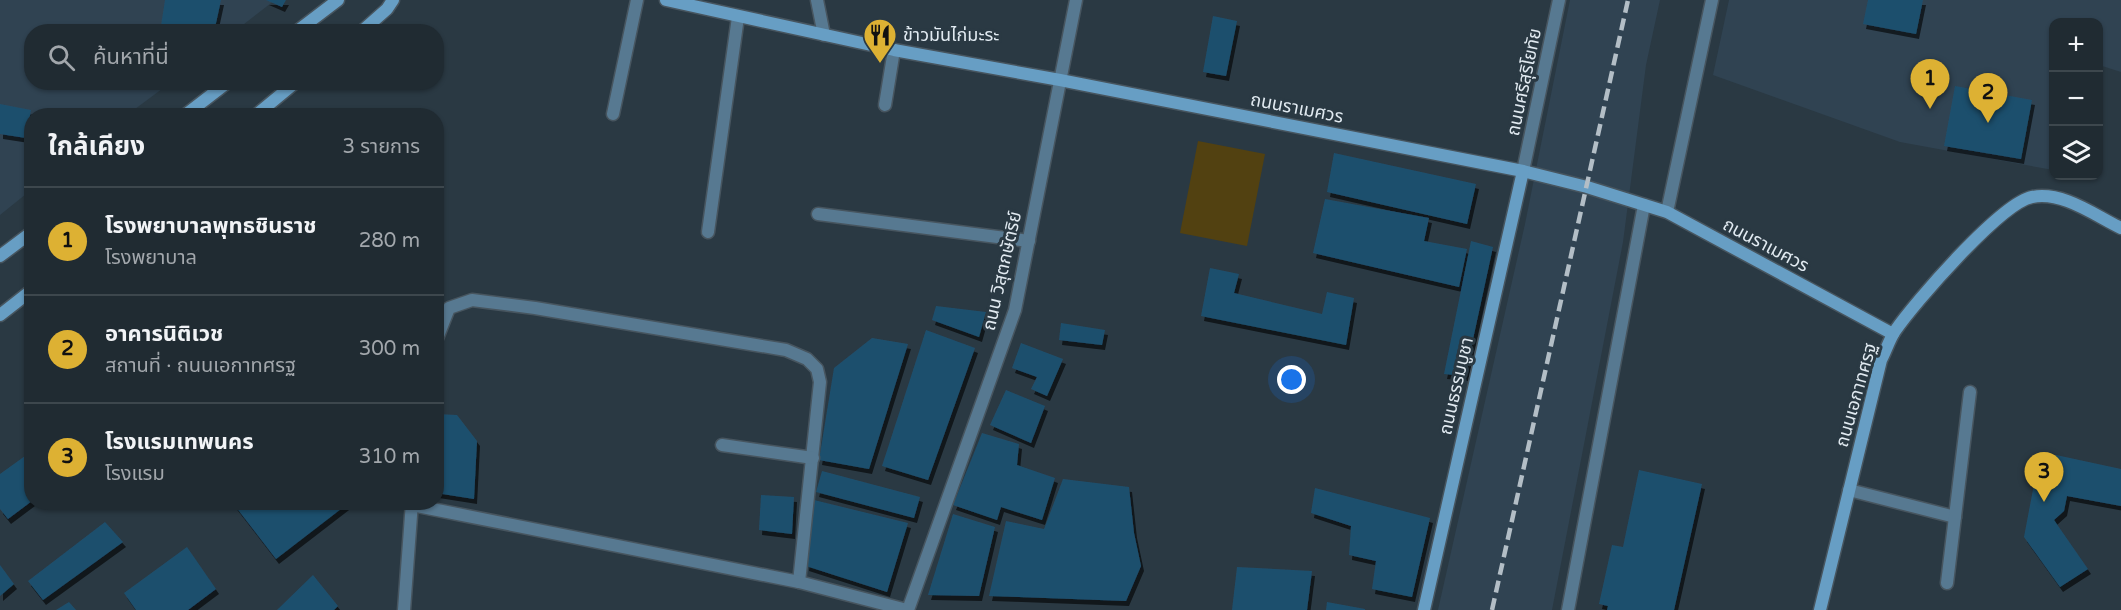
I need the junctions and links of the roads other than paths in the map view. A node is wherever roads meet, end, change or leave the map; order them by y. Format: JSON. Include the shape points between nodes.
{"nodes":[{"id":1,"x":338,"y":0,"type":"edge"},
{"id":2,"x":393,"y":0,"type":"edge"},
{"id":3,"x":637,"y":0,"type":"edge"},
{"id":4,"x":666,"y":0,"type":"edge"},
{"id":5,"x":817,"y":0,"type":"edge"},
{"id":6,"x":1076,"y":0,"type":"edge"},
{"id":7,"x":1560,"y":0,"type":"edge"},
{"id":8,"x":1712,"y":0,"type":"edge"},
{"id":9,"x":738,"y":17,"type":"junction"},
{"id":10,"x":306,"y":24,"type":"edge"},
{"id":11,"x":370,"y":24,"type":"edge"},
{"id":12,"x":824,"y":35,"type":"junction"},
{"id":13,"x":894,"y":50,"type":"junction"},
{"id":14,"x":1060,"y":80,"type":"junction"},
{"id":15,"x":218,"y":90,"type":"edge"},
{"id":16,"x":286,"y":90,"type":"edge"},
{"id":17,"x":885,"y":105,"type":"dead end"},
{"id":18,"x":194,"y":108,"type":"edge"},
{"id":19,"x":265,"y":108,"type":"edge"},
{"id":20,"x":614,"y":114,"type":"dead end"},
{"id":21,"x":1523,"y":171,"type":"junction"},
{"id":22,"x":1644,"y":205,"type":"junction"},
{"id":23,"x":1667,"y":213,"type":"junction"},
{"id":24,"x":818,"y":214,"type":"dead end"},
{"id":25,"x":2121,"y":228,"type":"edge"},
{"id":26,"x":708,"y":232,"type":"dead end"},
{"id":27,"x":24,"y":238,"type":"edge"},
{"id":28,"x":1029,"y":241,"type":"junction"},
{"id":29,"x":0,"y":256,"type":"edge"},
{"id":30,"x":24,"y":296,"type":"edge"},
{"id":31,"x":0,"y":315,"type":"edge"},
{"id":32,"x":444,"y":320,"type":"edge"},
{"id":33,"x":1893,"y":334,"type":"junction"},
{"id":34,"x":1970,"y":392,"type":"dead end"},
{"id":35,"x":722,"y":444,"type":"dead end"},
{"id":36,"x":813,"y":458,"type":"junction"},
{"id":37,"x":1849,"y":490,"type":"junction"},
{"id":38,"x":412,"y":510,"type":"edge"},
{"id":39,"x":442,"y":510,"type":"edge"},
{"id":40,"x":1955,"y":517,"type":"junction"},
{"id":41,"x":800,"y":582,"type":"junction"},
{"id":42,"x":1947,"y":583,"type":"dead end"},
{"id":43,"x":404,"y":610,"type":"edge"},
{"id":44,"x":907,"y":610,"type":"edge"},
{"id":45,"x":1424,"y":610,"type":"edge"},
{"id":46,"x":1568,"y":610,"type":"edge"},
{"id":47,"x":1820,"y":610,"type":"edge"}],
"edges":[{"from":1,"to":10,"type":"main road"},
{"from":2,"to":11,"type":"main road"},
{"from":3,"to":20,"type":"street"},
{"from":4,"to":9,"type":"main road","name":"ถนนราเมศวร"},
{"from":5,"to":12,"type":"street"},
{"from":6,"to":14,"type":"street","name":"ถนน วิสุตกษัตริย์"},
{"from":7,"to":21,"type":"street","name":"ถนนศรีสุริโยทัย"},
{"from":8,"to":23,"type":"street"},
{"from":9,"to":12,"type":"main road","name":"ถนนราเมศวร"},
{"from":9,"to":26,"type":"street"},
{"from":12,"to":13,"type":"main road","name":"ถนนราเมศวร"},
{"from":13,"to":14,"type":"main road","name":"ถนนราเมศวร"},
{"from":13,"to":17,"type":"street"},
{"from":14,"to":21,"type":"main road","name":"ถนนราเมศวร"},
{"from":14,"to":28,"type":"street","name":"ถนน วิสุตกษัตริย์"},
{"from":15,"to":18,"type":"main road"},
{"from":16,"to":19,"type":"main road"},
{"from":21,"to":22,"type":"main road","name":"ถนนราเมศวร"},
{"from":21,"to":45,"type":"main road","name":"ถนนธรรมบูชา"},
{"from":22,"to":23,"type":"main road","name":"ถนนราเมศวร"},
{"from":22,"to":46,"type":"street"},
{"from":23,"to":33,"type":"main road","name":"ถนนราเมศวร"},
{"from":24,"to":28,"type":"street"},
{"from":25,"to":33,"type":"main road","name":"ถนนเอกาทศรฐ","via":[[2058,197],[2031,197],[2006,211],[1920,297]]},
{"from":27,"to":29,"type":"main road"},
{"from":28,"to":44,"type":"street","name":"ถนน วิสุตกษัตริย์","via":[[1015,310]]},
{"from":30,"to":31,"type":"main road"},
{"from":32,"to":36,"type":"street","via":[[449,308],[472,300],[786,350],[807,358],[820,381]]},
{"from":33,"to":37,"type":"main road","name":"ถนนเอกาทศรฐ","via":[[1881,360]]},
{"from":34,"to":40,"type":"street"},
{"from":35,"to":36,"type":"street"},
{"from":36,"to":41,"type":"street"},
{"from":37,"to":40,"type":"street"},
{"from":37,"to":47,"type":"main road","name":"ถนนเอกาทศรฐ"},
{"from":38,"to":43,"type":"street"},
{"from":39,"to":41,"type":"street"},
{"from":40,"to":42,"type":"street"},
{"from":41,"to":44,"type":"street"}]}
